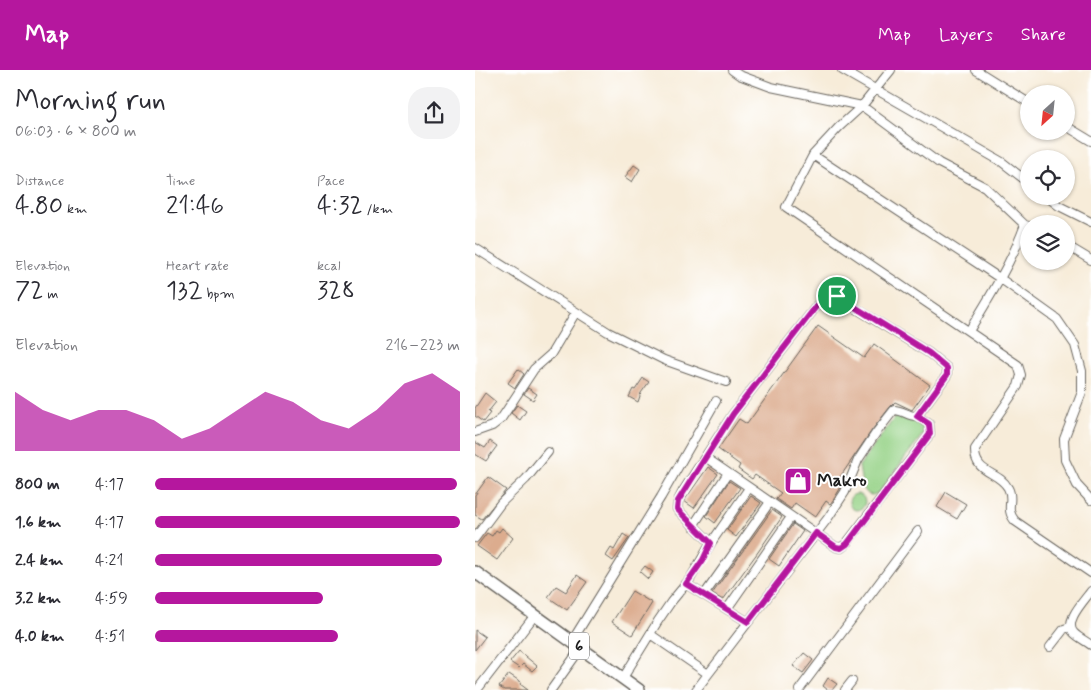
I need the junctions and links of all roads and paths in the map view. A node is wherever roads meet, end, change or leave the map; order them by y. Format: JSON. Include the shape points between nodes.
{"nodes":[{"id":1,"x":732,"y":70,"type":"edge"},
{"id":2,"x":842,"y":70,"type":"edge"},
{"id":3,"x":891,"y":70,"type":"edge"},
{"id":4,"x":976,"y":70,"type":"edge"},
{"id":5,"x":875,"y":90,"type":"junction"},
{"id":6,"x":1020,"y":97,"type":"edge"},
{"id":7,"x":861,"y":106,"type":"junction"},
{"id":8,"x":1075,"y":131,"type":"edge"},
{"id":9,"x":1091,"y":141,"type":"edge"},
{"id":10,"x":813,"y":155,"type":"junction"},
{"id":11,"x":1020,"y":176,"type":"edge"},
{"id":12,"x":1058,"y":205,"type":"edge"},
{"id":13,"x":1020,"y":220,"type":"edge"},
{"id":14,"x":1091,"y":222,"type":"edge"},
{"id":15,"x":1020,"y":241,"type":"edge"},
{"id":16,"x":475,"y":248,"type":"edge"},
{"id":17,"x":1075,"y":250,"type":"edge"},
{"id":18,"x":1091,"y":260,"type":"edge"},
{"id":19,"x":1001,"y":279,"type":"junction"},
{"id":20,"x":576,"y":312,"type":"junction"},
{"id":21,"x":969,"y":331,"type":"junction"},
{"id":22,"x":726,"y":382,"type":"dead end"},
{"id":23,"x":716,"y":401,"type":"dead end"},
{"id":24,"x":917,"y":416,"type":"junction"},
{"id":25,"x":475,"y":432,"type":"edge"},
{"id":26,"x":548,"y":452,"type":"dead end"},
{"id":27,"x":705,"y":458,"type":"junction"},
{"id":28,"x":727,"y":473,"type":"junction"},
{"id":29,"x":749,"y":488,"type":"junction"},
{"id":30,"x":1091,"y":500,"type":"edge"},
{"id":31,"x":769,"y":502,"type":"junction"},
{"id":32,"x":791,"y":517,"type":"junction"},
{"id":33,"x":693,"y":526,"type":"junction"},
{"id":34,"x":918,"y":531,"type":"dead end"},
{"id":35,"x":816,"y":533,"type":"junction"},
{"id":36,"x":475,"y":538,"type":"edge"},
{"id":37,"x":711,"y":543,"type":"junction"},
{"id":38,"x":475,"y":572,"type":"edge"},
{"id":39,"x":1091,"y":572,"type":"edge"},
{"id":40,"x":686,"y":584,"type":"junction"},
{"id":41,"x":1091,"y":591,"type":"edge"},
{"id":42,"x":704,"y":595,"type":"junction"},
{"id":43,"x":727,"y":609,"type":"junction"},
{"id":44,"x":535,"y":615,"type":"junction"},
{"id":45,"x":748,"y":622,"type":"junction"},
{"id":46,"x":1070,"y":627,"type":"junction"},
{"id":47,"x":650,"y":634,"type":"junction"},
{"id":48,"x":577,"y":645,"type":"junction"},
{"id":49,"x":1091,"y":645,"type":"edge"},
{"id":50,"x":1050,"y":647,"type":"dead end"},
{"id":51,"x":708,"y":674,"type":"junction"},
{"id":52,"x":623,"y":678,"type":"junction"},
{"id":53,"x":852,"y":681,"type":"dead end"},
{"id":54,"x":477,"y":690,"type":"edge"},
{"id":55,"x":551,"y":690,"type":"edge"},
{"id":56,"x":639,"y":690,"type":"edge"},
{"id":57,"x":696,"y":690,"type":"edge"},
{"id":58,"x":799,"y":690,"type":"edge"},
{"id":59,"x":845,"y":690,"type":"edge"}],
"edges":[{"from":1,"to":7,"type":"street","via":[[771,87]]},
{"from":2,"to":5,"type":"street"},
{"from":3,"to":5,"type":"street"},
{"from":4,"to":6,"type":"street"},
{"from":5,"to":7,"type":"street"},
{"from":5,"to":11,"type":"street","via":[[1001,162]]},
{"from":7,"to":10,"type":"street"},
{"from":7,"to":13,"type":"street","via":[[939,163],[985,187]]},
{"from":8,"to":9,"type":"street"},
{"from":10,"to":19,"type":"street"},
{"from":10,"to":21,"type":"street","via":[[786,206]]},
{"from":12,"to":14,"type":"street"},
{"from":15,"to":19,"type":"street"},
{"from":16,"to":20,"type":"street"},
{"from":17,"to":18,"type":"street"},
{"from":19,"to":21,"type":"street"},
{"from":19,"to":30,"type":"street","via":[[1057,319],[1075,345],[1082,371],[1081,392],[1064,439],[1065,460],[1077,485]]},
{"from":20,"to":22,"type":"street","via":[[664,360]]},
{"from":20,"to":25,"type":"street","via":[[551,354],[533,369],[501,419]]},
{"from":21,"to":39,"type":"street","via":[[1017,365],[1021,375],[1018,386],[975,449],[978,464],[1009,488],[1010,515],[1015,521]]},
{"from":23,"to":48,"type":"street"},
{"from":24,"to":27,"type":"street","via":[[947,375],[947,368],[929,353],[837,296],[818,304],[733,414]]},
{"from":24,"to":35,"type":"street","via":[[895,410],[858,460],[845,492]]},
{"from":24,"to":35,"type":"street","via":[[929,424],[930,434],[847,544],[836,547]]},
{"from":26,"to":36,"type":"street","via":[[501,503]]},
{"from":27,"to":28,"type":"street"},
{"from":27,"to":33,"type":"street","via":[[678,501],[677,509]]},
{"from":28,"to":29,"type":"street"},
{"from":28,"to":33,"type":"street"},
{"from":29,"to":31,"type":"street"},
{"from":29,"to":37,"type":"street"},
{"from":31,"to":32,"type":"street"},
{"from":31,"to":42,"type":"street"},
{"from":32,"to":35,"type":"street"},
{"from":32,"to":43,"type":"street"},
{"from":33,"to":37,"type":"street"},
{"from":34,"to":58,"type":"street"},
{"from":35,"to":45,"type":"street"},
{"from":37,"to":40,"type":"street"},
{"from":38,"to":44,"type":"highway","number":"6"},
{"from":40,"to":42,"type":"street"},
{"from":40,"to":47,"type":"street"},
{"from":41,"to":46,"type":"street"},
{"from":42,"to":43,"type":"street"},
{"from":43,"to":45,"type":"street"},
{"from":44,"to":48,"type":"highway","number":"6"},
{"from":44,"to":54,"type":"street"},
{"from":45,"to":51,"type":"street"},
{"from":46,"to":49,"type":"street"},
{"from":46,"to":50,"type":"street","via":[[1064,629]]},
{"from":47,"to":51,"type":"street"},
{"from":47,"to":52,"type":"street"},
{"from":48,"to":52,"type":"highway","number":"6"},
{"from":48,"to":55,"type":"street"},
{"from":51,"to":57,"type":"street"},
{"from":52,"to":56,"type":"highway","number":"6"},
{"from":53,"to":59,"type":"street"}]}
